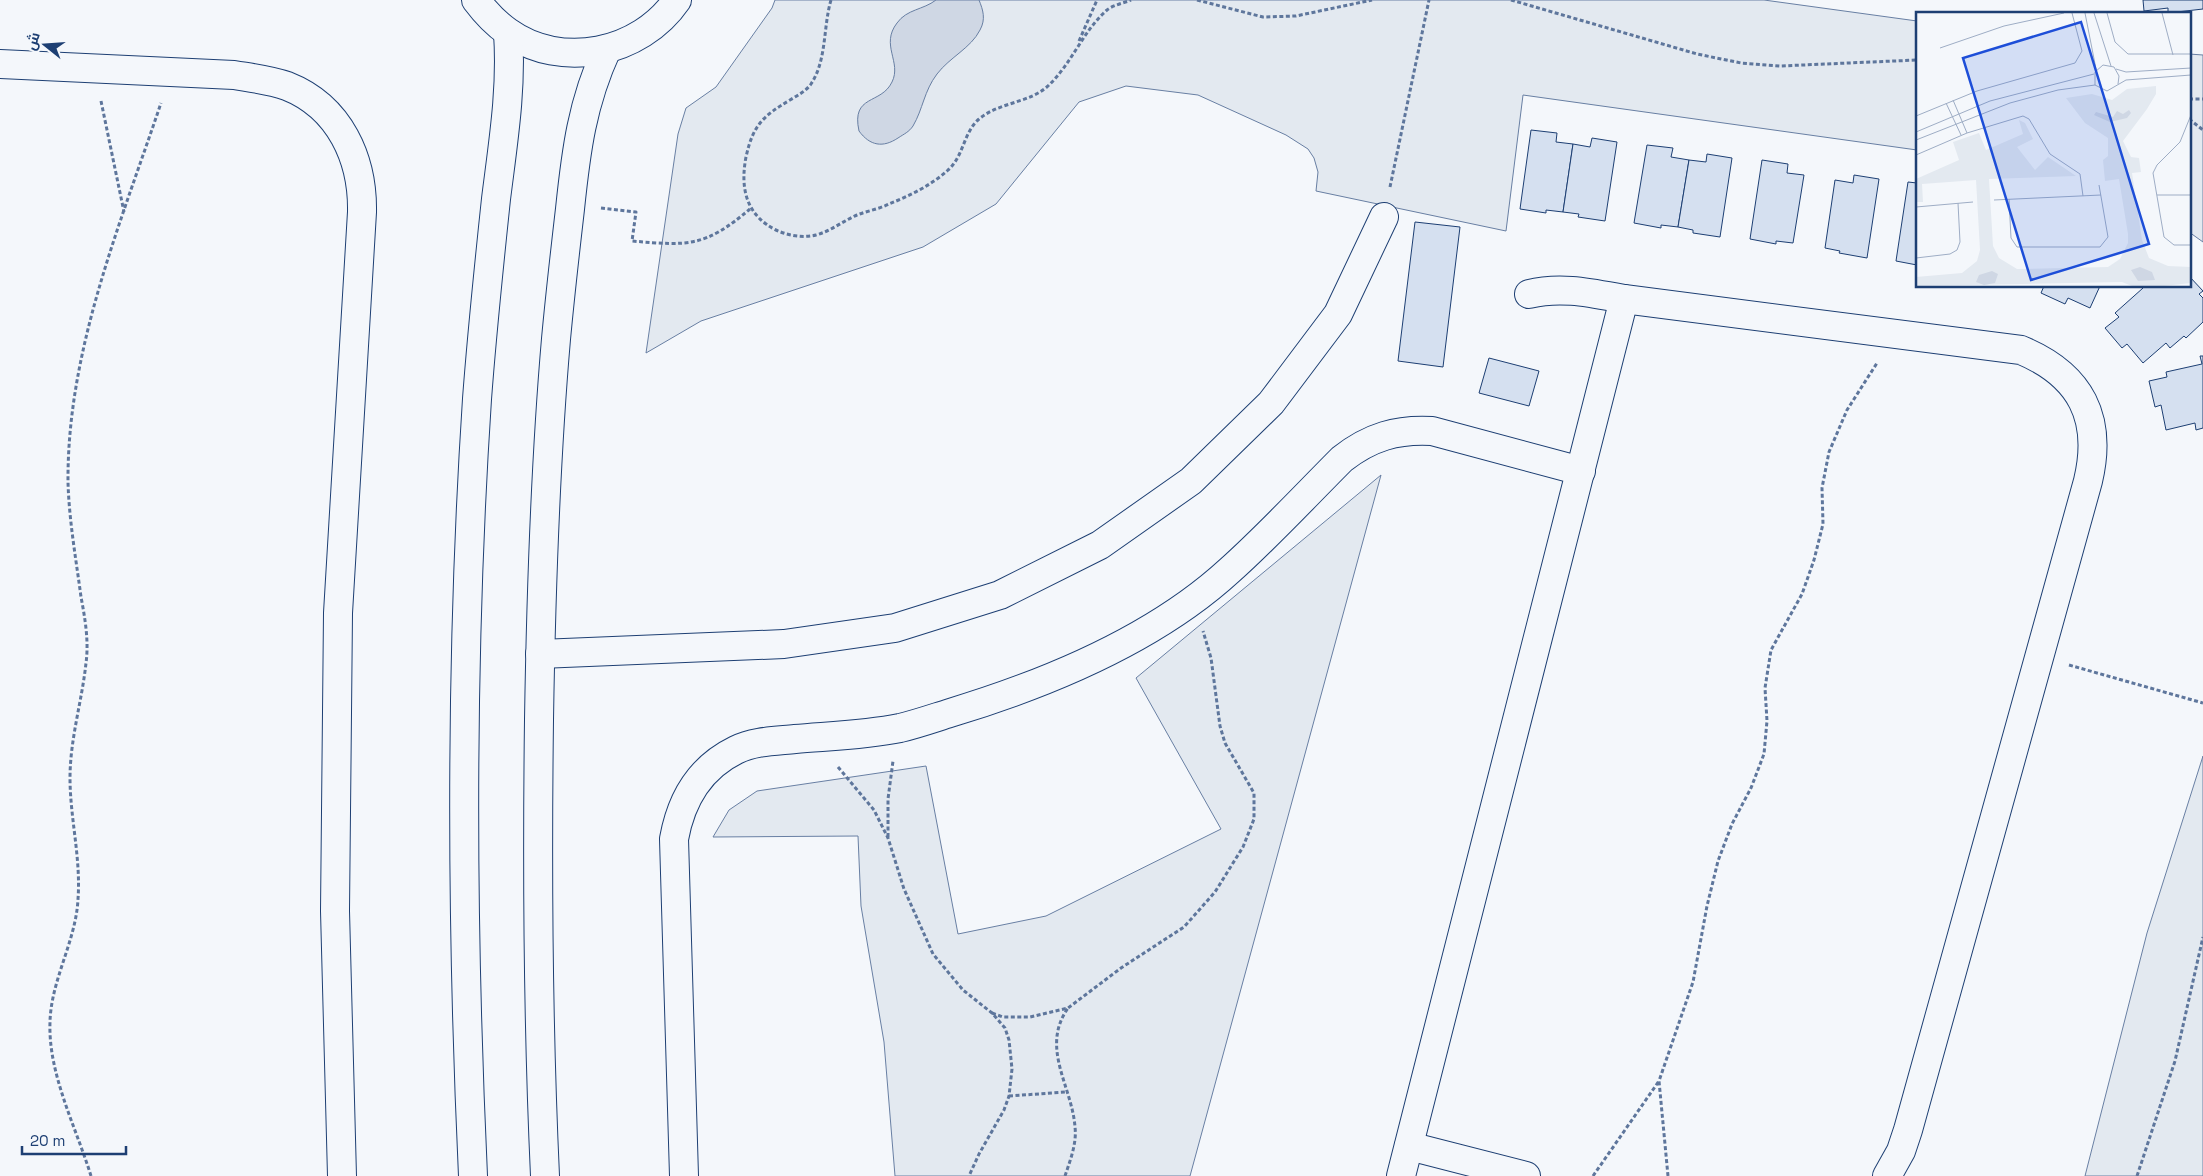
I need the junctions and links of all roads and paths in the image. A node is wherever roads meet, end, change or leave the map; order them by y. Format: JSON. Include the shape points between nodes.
{"nodes":[{"id":1,"x":476,"y":0,"type":"edge"},
{"id":2,"x":677,"y":0,"type":"edge"},
{"id":3,"x":831,"y":0,"type":"edge"},
{"id":4,"x":1097,"y":0,"type":"edge"},
{"id":5,"x":1131,"y":0,"type":"edge"},
{"id":6,"x":1197,"y":0,"type":"edge"},
{"id":7,"x":1372,"y":0,"type":"edge"},
{"id":8,"x":1429,"y":0,"type":"edge"},
{"id":9,"x":1511,"y":0,"type":"edge"},
{"id":10,"x":508,"y":33,"type":"junction"},
{"id":11,"x":1077,"y":46,"type":"junction"},
{"id":12,"x":607,"y":49,"type":"junction"},
{"id":13,"x":1916,"y":60,"type":"edge"},
{"id":14,"x":0,"y":64,"type":"edge"},
{"id":15,"x":94,"y":68,"type":"junction"},
{"id":16,"x":172,"y":72,"type":"junction"},
{"id":17,"x":2203,"y":98,"type":"edge"},
{"id":18,"x":2190,"y":99,"type":"edge"},
{"id":19,"x":2190,"y":120,"type":"edge"},
{"id":20,"x":2203,"y":130,"type":"edge"},
{"id":21,"x":570,"y":204,"type":"junction"},
{"id":22,"x":750,"y":209,"type":"junction"},
{"id":23,"x":124,"y":213,"type":"junction"},
{"id":24,"x":1384,"y":217,"type":"joint"},
{"id":25,"x":1529,"y":294,"type":"dead end"},
{"id":26,"x":1624,"y":298,"type":"junction"},
{"id":27,"x":1895,"y":335,"type":"junction"},
{"id":28,"x":1581,"y":471,"type":"junction"},
{"id":29,"x":1193,"y":599,"type":"junction"},
{"id":30,"x":540,"y":654,"type":"junction"},
{"id":31,"x":2039,"y":656,"type":"junction"},
{"id":32,"x":2203,"y":703,"type":"edge"},
{"id":33,"x":900,"y":728,"type":"junction"},
{"id":34,"x":810,"y":738,"type":"junction"},
{"id":35,"x":888,"y":838,"type":"junction"},
{"id":36,"x":2203,"y":937,"type":"edge"},
{"id":37,"x":1068,"y":1008,"type":"junction"},
{"id":38,"x":992,"y":1014,"type":"junction"},
{"id":39,"x":1659,"y":1080,"type":"junction"},
{"id":40,"x":1066,"y":1092,"type":"junction"},
{"id":41,"x":1009,"y":1096,"type":"junction"},
{"id":42,"x":1409,"y":1146,"type":"junction"},
{"id":43,"x":91,"y":1176,"type":"edge"},
{"id":44,"x":342,"y":1176,"type":"edge"},
{"id":45,"x":473,"y":1176,"type":"edge"},
{"id":46,"x":545,"y":1176,"type":"edge"},
{"id":47,"x":684,"y":1176,"type":"edge"},
{"id":48,"x":969,"y":1176,"type":"edge"},
{"id":49,"x":1065,"y":1176,"type":"edge"},
{"id":50,"x":1401,"y":1176,"type":"edge"},
{"id":51,"x":1526,"y":1176,"type":"edge"},
{"id":52,"x":1593,"y":1176,"type":"edge"},
{"id":53,"x":1668,"y":1176,"type":"edge"},
{"id":54,"x":1887,"y":1176,"type":"edge"},
{"id":55,"x":2137,"y":1176,"type":"edge"}],
"edges":[{"from":1,"to":10,"type":"street"},
{"from":2,"to":12,"type":"street","via":[[653,26],[631,40]]},
{"from":3,"to":22,"type":"path","via":[[824,28],[822,58],[810,85],[764,116],[751,137],[744,182]]},
{"from":4,"to":11,"type":"path"},
{"from":5,"to":11,"type":"path","via":[[1108,9]]},
{"from":6,"to":7,"type":"path","via":[[1263,17],[1296,16]]},
{"from":8,"to":24,"type":"path"},
{"from":9,"to":13,"type":"path","via":[[1697,54],[1741,63],[1780,66]]},
{"from":10,"to":12,"type":"street","via":[[556,52]]},
{"from":10,"to":45,"type":"street","via":[[510,92],[487,283],[469,545],[464,872]]},
{"from":11,"to":22,"type":"path","via":[[1047,87],[998,107],[977,120],[965,139],[960,156],[951,167],[905,197],[815,235],[782,232],[758,219]]},
{"from":12,"to":21,"type":"street","via":[[588,95]]},
{"from":14,"to":15,"type":"street"},
{"from":15,"to":16,"type":"street"},
{"from":15,"to":23,"type":"path"},
{"from":16,"to":23,"type":"path"},
{"from":16,"to":44,"type":"street","via":[[265,80],[310,99],[329,114],[342,131],[360,177],[362,212],[338,613],[335,911]]},
{"from":17,"to":18,"type":"path"},
{"from":19,"to":20,"type":"path"},
{"from":21,"to":22,"type":"path","via":[[636,212],[632,242],[674,245],[711,236]]},
{"from":21,"to":30,"type":"street","via":[[550,403]]},
{"from":23,"to":43,"type":"path","via":[[90,325],[78,382],[70,430],[68,483],[87,660],[72,746],[70,779],[78,856],[78,900],[50,1021],[52,1059]]},
{"from":24,"to":30,"type":"street","via":[[1338,314],[1271,403],[1191,481],[1100,545],[1000,594],[894,628],[784,644]]},
{"from":25,"to":26,"type":"street","via":[[1566,289]]},
{"from":26,"to":27,"type":"street"},
{"from":26,"to":28,"type":"street"},
{"from":27,"to":31,"type":"street","via":[[2022,350],[2056,368],[2081,398],[2094,438],[2093,460]]},
{"from":27,"to":39,"type":"path","via":[[1847,410],[1830,452],[1822,488],[1823,524],[1814,560],[1802,594],[1772,650],[1765,688],[1764,754],[1718,861],[1694,982]]},
{"from":28,"to":29,"type":"street","via":[[1432,431],[1392,432],[1357,447],[1342,459],[1229,571]]},
{"from":28,"to":42,"type":"street"},
{"from":29,"to":33,"type":"street","via":[[1133,636],[1054,676],[990,701]]},
{"from":29,"to":37,"type":"path","via":[[1211,658],[1225,743],[1254,792],[1252,825],[1230,869],[1204,906],[1184,927]]},
{"from":30,"to":46,"type":"street","via":[[537,869],[539,1046]]},
{"from":31,"to":32,"type":"path"},
{"from":31,"to":54,"type":"street","via":[[1908,1130]]},
{"from":33,"to":34,"type":"street"},
{"from":33,"to":35,"type":"path","via":[[892,761]]},
{"from":34,"to":35,"type":"path","via":[[850,779],[874,810]]},
{"from":34,"to":47,"type":"street","via":[[757,743],[717,761],[687,794],[678,816],[674,861]]},
{"from":35,"to":38,"type":"path","via":[[904,889],[933,954],[963,990]]},
{"from":36,"to":55,"type":"path","via":[[2175,1061]]},
{"from":37,"to":38,"type":"path","via":[[1030,1017]]},
{"from":37,"to":40,"type":"path","via":[[1059,1023],[1056,1042]]},
{"from":38,"to":41,"type":"path","via":[[1005,1028],[1008,1040],[1012,1069]]},
{"from":39,"to":52,"type":"path"},
{"from":39,"to":53,"type":"path"},
{"from":40,"to":41,"type":"path"},
{"from":40,"to":49,"type":"path","via":[[1076,1129]]},
{"from":41,"to":48,"type":"path"},
{"from":42,"to":50,"type":"street"},
{"from":42,"to":51,"type":"street"}]}
